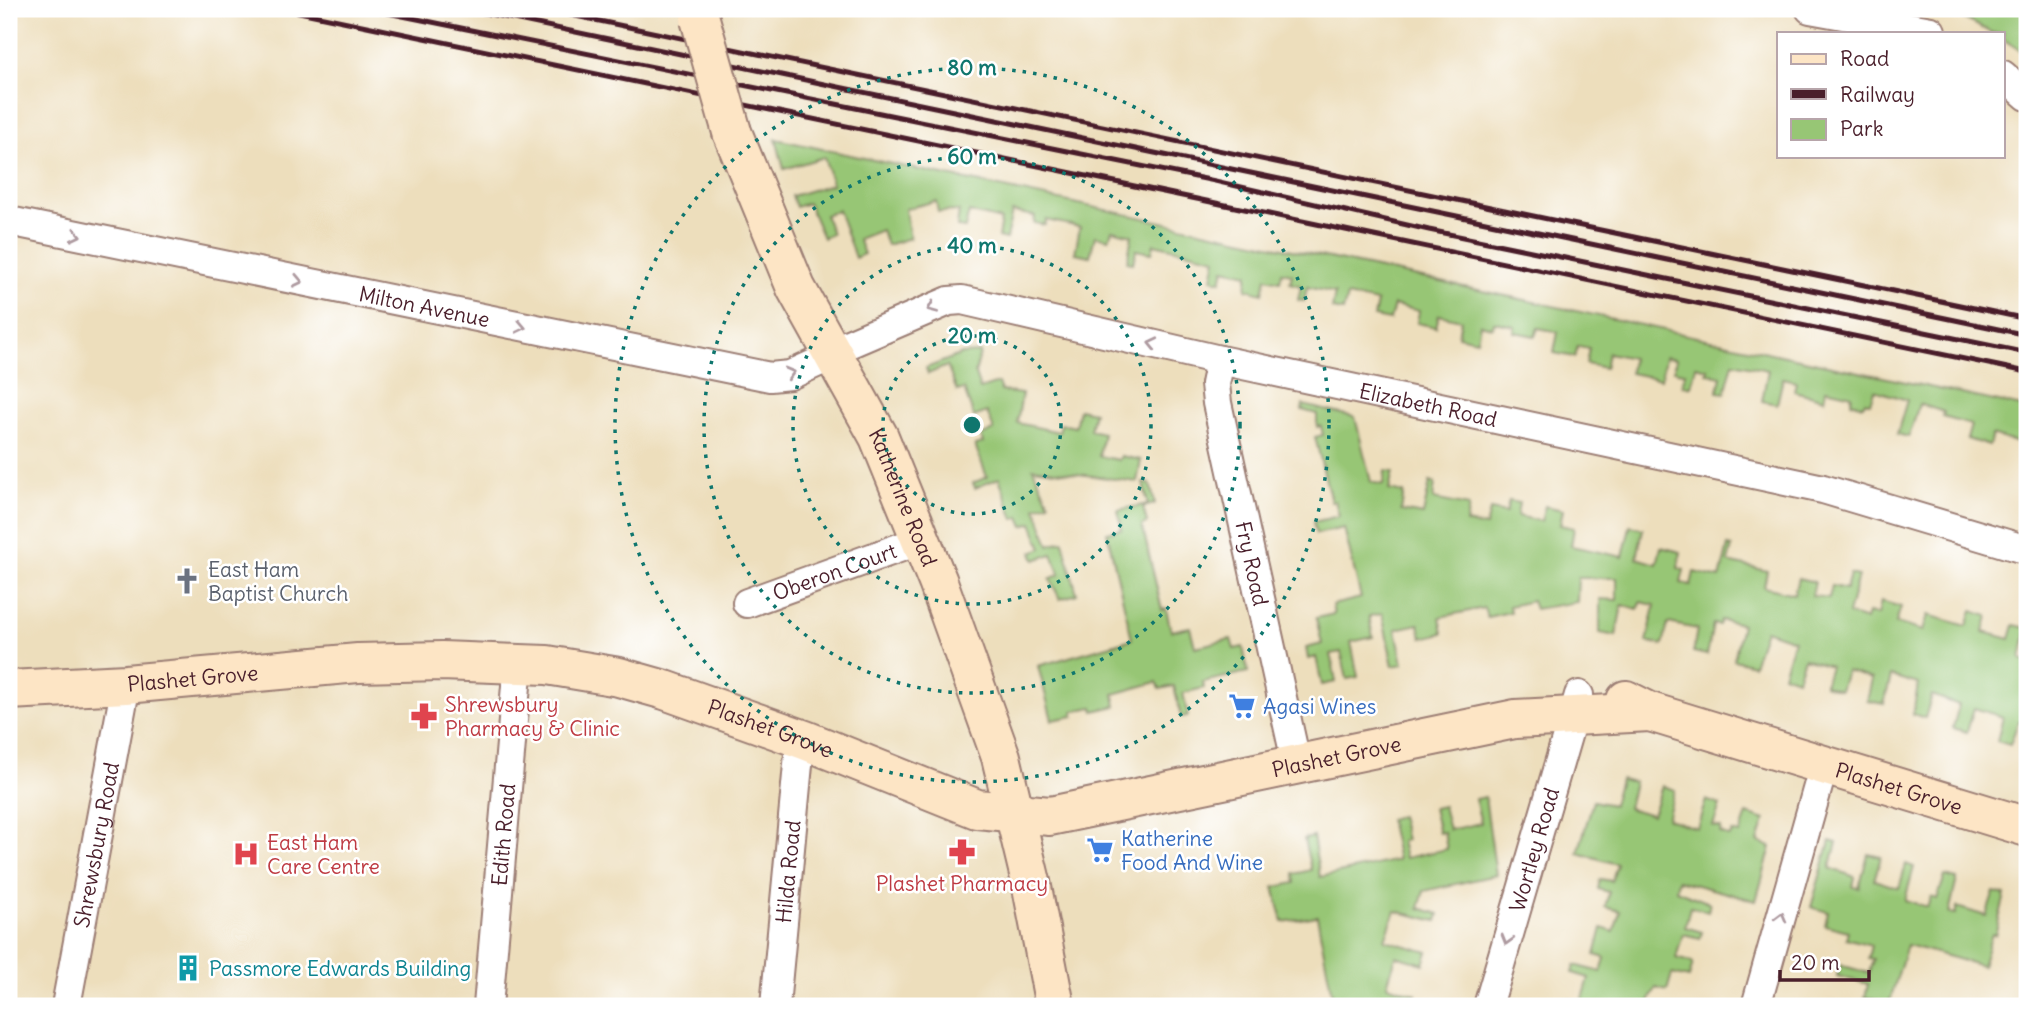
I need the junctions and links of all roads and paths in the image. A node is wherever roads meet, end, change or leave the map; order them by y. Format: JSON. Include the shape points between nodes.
{"nodes":[{"id":1,"x":1810,"y":9,"type":"edge"},
{"id":2,"x":1897,"y":9,"type":"edge"},
{"id":3,"x":699,"y":14,"type":"edge"},
{"id":4,"x":1933,"y":32,"type":"edge"},
{"id":5,"x":2004,"y":76,"type":"edge"},
{"id":6,"x":2027,"y":96,"type":"edge"},
{"id":7,"x":9,"y":221,"type":"edge"},
{"id":8,"x":833,"y":353,"type":"junction"},
{"id":9,"x":1220,"y":360,"type":"junction"},
{"id":10,"x":920,"y":540,"type":"junction"},
{"id":11,"x":2027,"y":550,"type":"edge"},
{"id":12,"x":747,"y":603,"type":"dead end"},
{"id":13,"x":519,"y":663,"type":"junction"},
{"id":14,"x":126,"y":684,"type":"junction"},
{"id":15,"x":9,"y":690,"type":"edge"},
{"id":16,"x":1576,"y":705,"type":"junction"},
{"id":17,"x":805,"y":740,"type":"junction"},
{"id":18,"x":1824,"y":765,"type":"junction"},
{"id":19,"x":1297,"y":766,"type":"junction"},
{"id":20,"x":1015,"y":814,"type":"junction"},
{"id":21,"x":2027,"y":827,"type":"edge"},
{"id":22,"x":66,"y":1006,"type":"edge"},
{"id":23,"x":488,"y":1006,"type":"edge"},
{"id":24,"x":775,"y":1006,"type":"edge"},
{"id":25,"x":1055,"y":1006,"type":"edge"},
{"id":26,"x":1488,"y":1006,"type":"edge"},
{"id":27,"x":1756,"y":1006,"type":"edge"}],
"edges":[{"from":1,"to":4,"type":"street"},
{"from":2,"to":4,"type":"street"},
{"from":3,"to":8,"type":"main road","name":"Katherine Road","bridge":true,"via":[[732,132],[796,288]]},
{"from":5,"to":6,"type":"street"},
{"from":7,"to":8,"type":"street","name":"Milton Avenue","one_way":true,"via":[[770,377],[790,375]]},
{"from":9,"to":8,"type":"street","name":"Elizabeth Road","one_way":true,"via":[[962,300],[949,301]]},
{"from":8,"to":10,"type":"main road","name":"Katherine Road","via":[[879,437]]},
{"from":9,"to":11,"type":"street","name":"Elizabeth Road","via":[[1823,489]]},
{"from":9,"to":19,"type":"street","name":"Fry Road","via":[[1217,403]]},
{"from":10,"to":12,"type":"street","name":"Oberon Court"},
{"from":10,"to":20,"type":"main road","name":"Katherine Road","via":[[995,738]]},
{"from":13,"to":14,"type":"main road","name":"Plashet Grove","via":[[358,663]]},
{"from":13,"to":17,"type":"main road","name":"Plashet Grove","via":[[619,677]]},
{"from":13,"to":23,"type":"street","name":"Edith Road"},
{"from":14,"to":15,"type":"main road","name":"Plashet Grove"},
{"from":14,"to":22,"type":"street","name":"Shrewsbury Road"},
{"from":16,"to":18,"type":"main road","name":"Plashet Grove","via":[[1650,712]]},
{"from":16,"to":19,"type":"main road","name":"Plashet Grove"},
{"from":16,"to":26,"type":"street","name":"Wortley Road","one_way":true},
{"from":17,"to":20,"type":"main road","name":"Plashet Grove","via":[[953,801]]},
{"from":17,"to":24,"type":"street","name":"Hilda Road","via":[[799,754]]},
{"from":18,"to":21,"type":"main road","name":"Plashet Grove"},
{"from":27,"to":18,"type":"street","one_way":true},
{"from":19,"to":20,"type":"main road","name":"Plashet Grove","via":[[1072,814]]},
{"from":20,"to":25,"type":"main road","name":"Katherine Road"}]}
